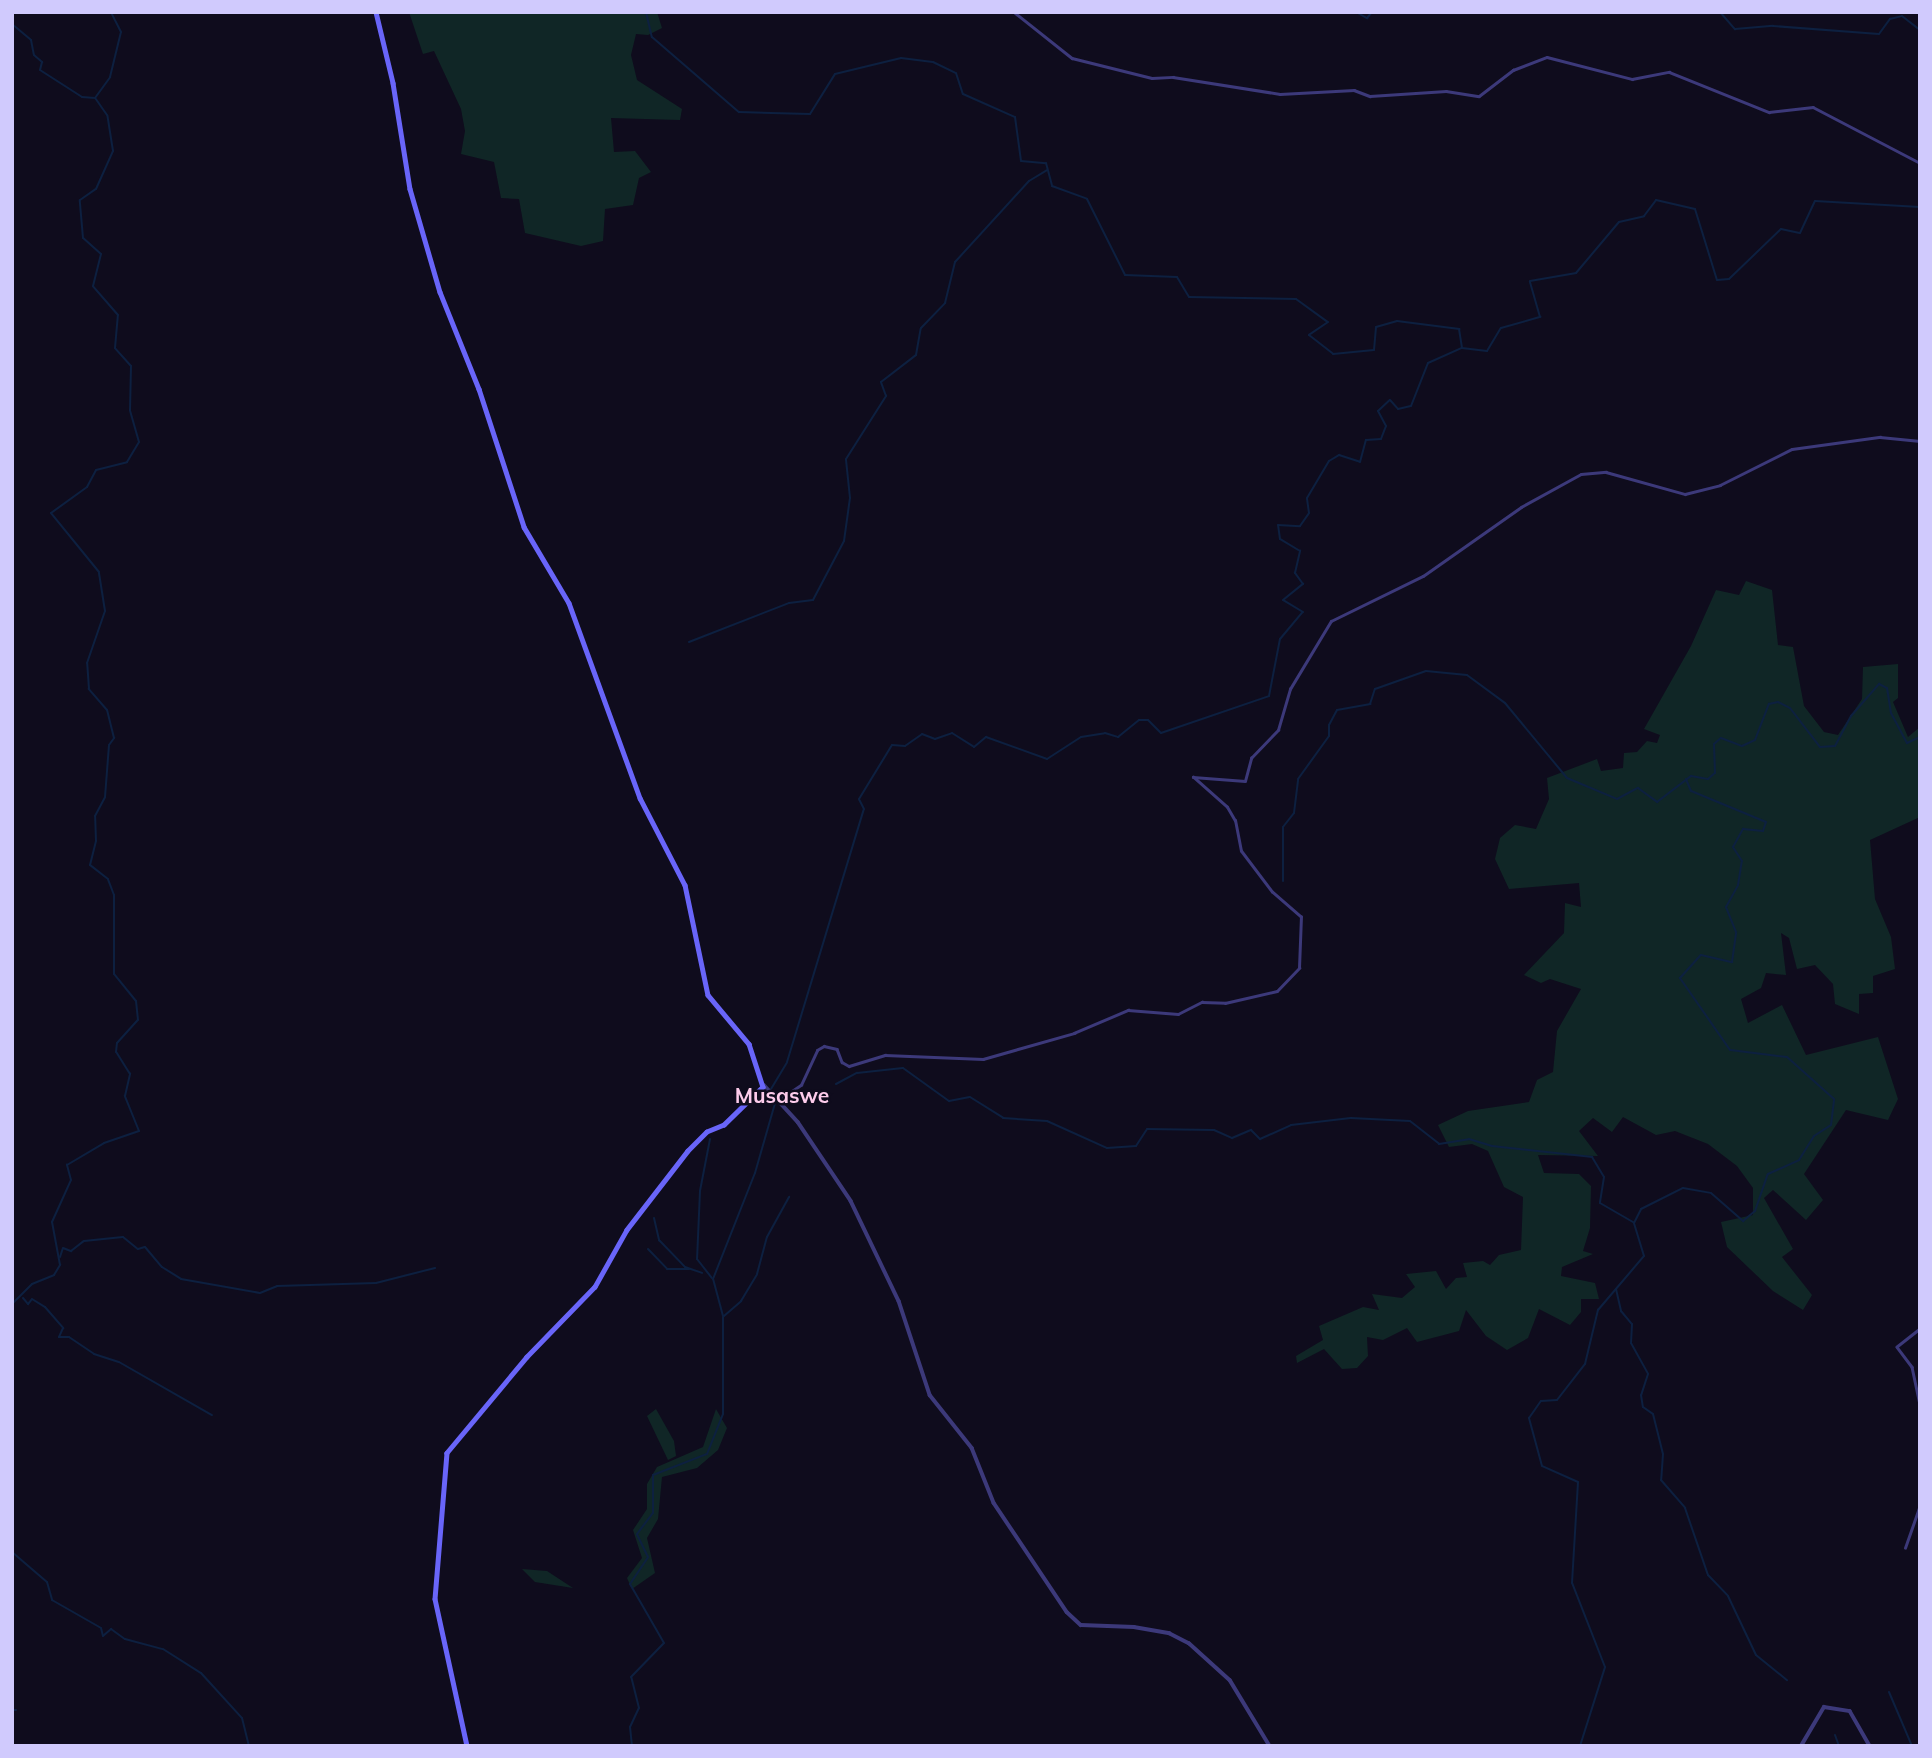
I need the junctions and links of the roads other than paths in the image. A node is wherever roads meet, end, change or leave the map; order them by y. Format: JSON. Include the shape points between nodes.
{"nodes":[{"id":1,"x":376,"y":12,"type":"edge"},
{"id":2,"x":1014,"y":12,"type":"edge"},
{"id":3,"x":1920,"y":163,"type":"edge"},
{"id":4,"x":1920,"y":441,"type":"edge"},
{"id":5,"x":763,"y":1083,"type":"junction"},
{"id":6,"x":777,"y":1101,"type":"junction"},
{"id":7,"x":1920,"y":1329,"type":"edge"},
{"id":8,"x":1920,"y":1404,"type":"edge"},
{"id":9,"x":1920,"y":1505,"type":"edge"},
{"id":10,"x":1905,"y":1548,"type":"dead end"},
{"id":11,"x":467,"y":1746,"type":"edge"},
{"id":12,"x":1270,"y":1746,"type":"edge"},
{"id":13,"x":1801,"y":1746,"type":"edge"},
{"id":14,"x":1870,"y":1746,"type":"edge"}],
"edges":[{"from":1,"to":5,"type":"main road","via":[[423,239],[513,496],[531,541],[569,603],[640,798],[685,885],[708,995],[749,1044]]},
{"from":2,"to":3,"type":"street","via":[[1022,24],[1072,58],[1152,78],[1173,76],[1280,94],[1354,90],[1370,96],[1446,91],[1479,96],[1513,70],[1547,57],[1632,79],[1669,72],[1769,112],[1813,107]]},
{"from":4,"to":6,"type":"street","via":[[1880,437],[1792,449],[1720,485],[1689,494],[1606,472],[1581,474],[1521,507],[1423,576],[1331,621],[1290,689],[1278,730],[1251,758],[1245,781],[1193,777],[1227,807],[1241,851],[1272,892],[1301,917],[1299,968],[1277,991],[1225,1003],[1202,1002],[1178,1014],[1128,1010],[1074,1033],[983,1059],[885,1055],[849,1066],[836,1049],[824,1046],[801,1085]]},
{"from":5,"to":6,"type":"street"},
{"from":5,"to":11,"type":"main road","via":[[758,1095],[724,1125],[703,1135],[683,1157],[627,1230],[595,1287],[527,1357],[447,1453],[435,1599]]},
{"from":6,"to":12,"type":"street","via":[[798,1122],[860,1219],[900,1301],[922,1382],[940,1412],[972,1448],[994,1503],[1071,1617],[1094,1627],[1169,1633],[1189,1643],[1230,1680]]},
{"from":7,"to":8,"type":"street","via":[[1897,1347],[1912,1367]]},
{"from":9,"to":10,"type":"street"},
{"from":13,"to":14,"type":"street","via":[[1824,1707],[1850,1711]]}]}
